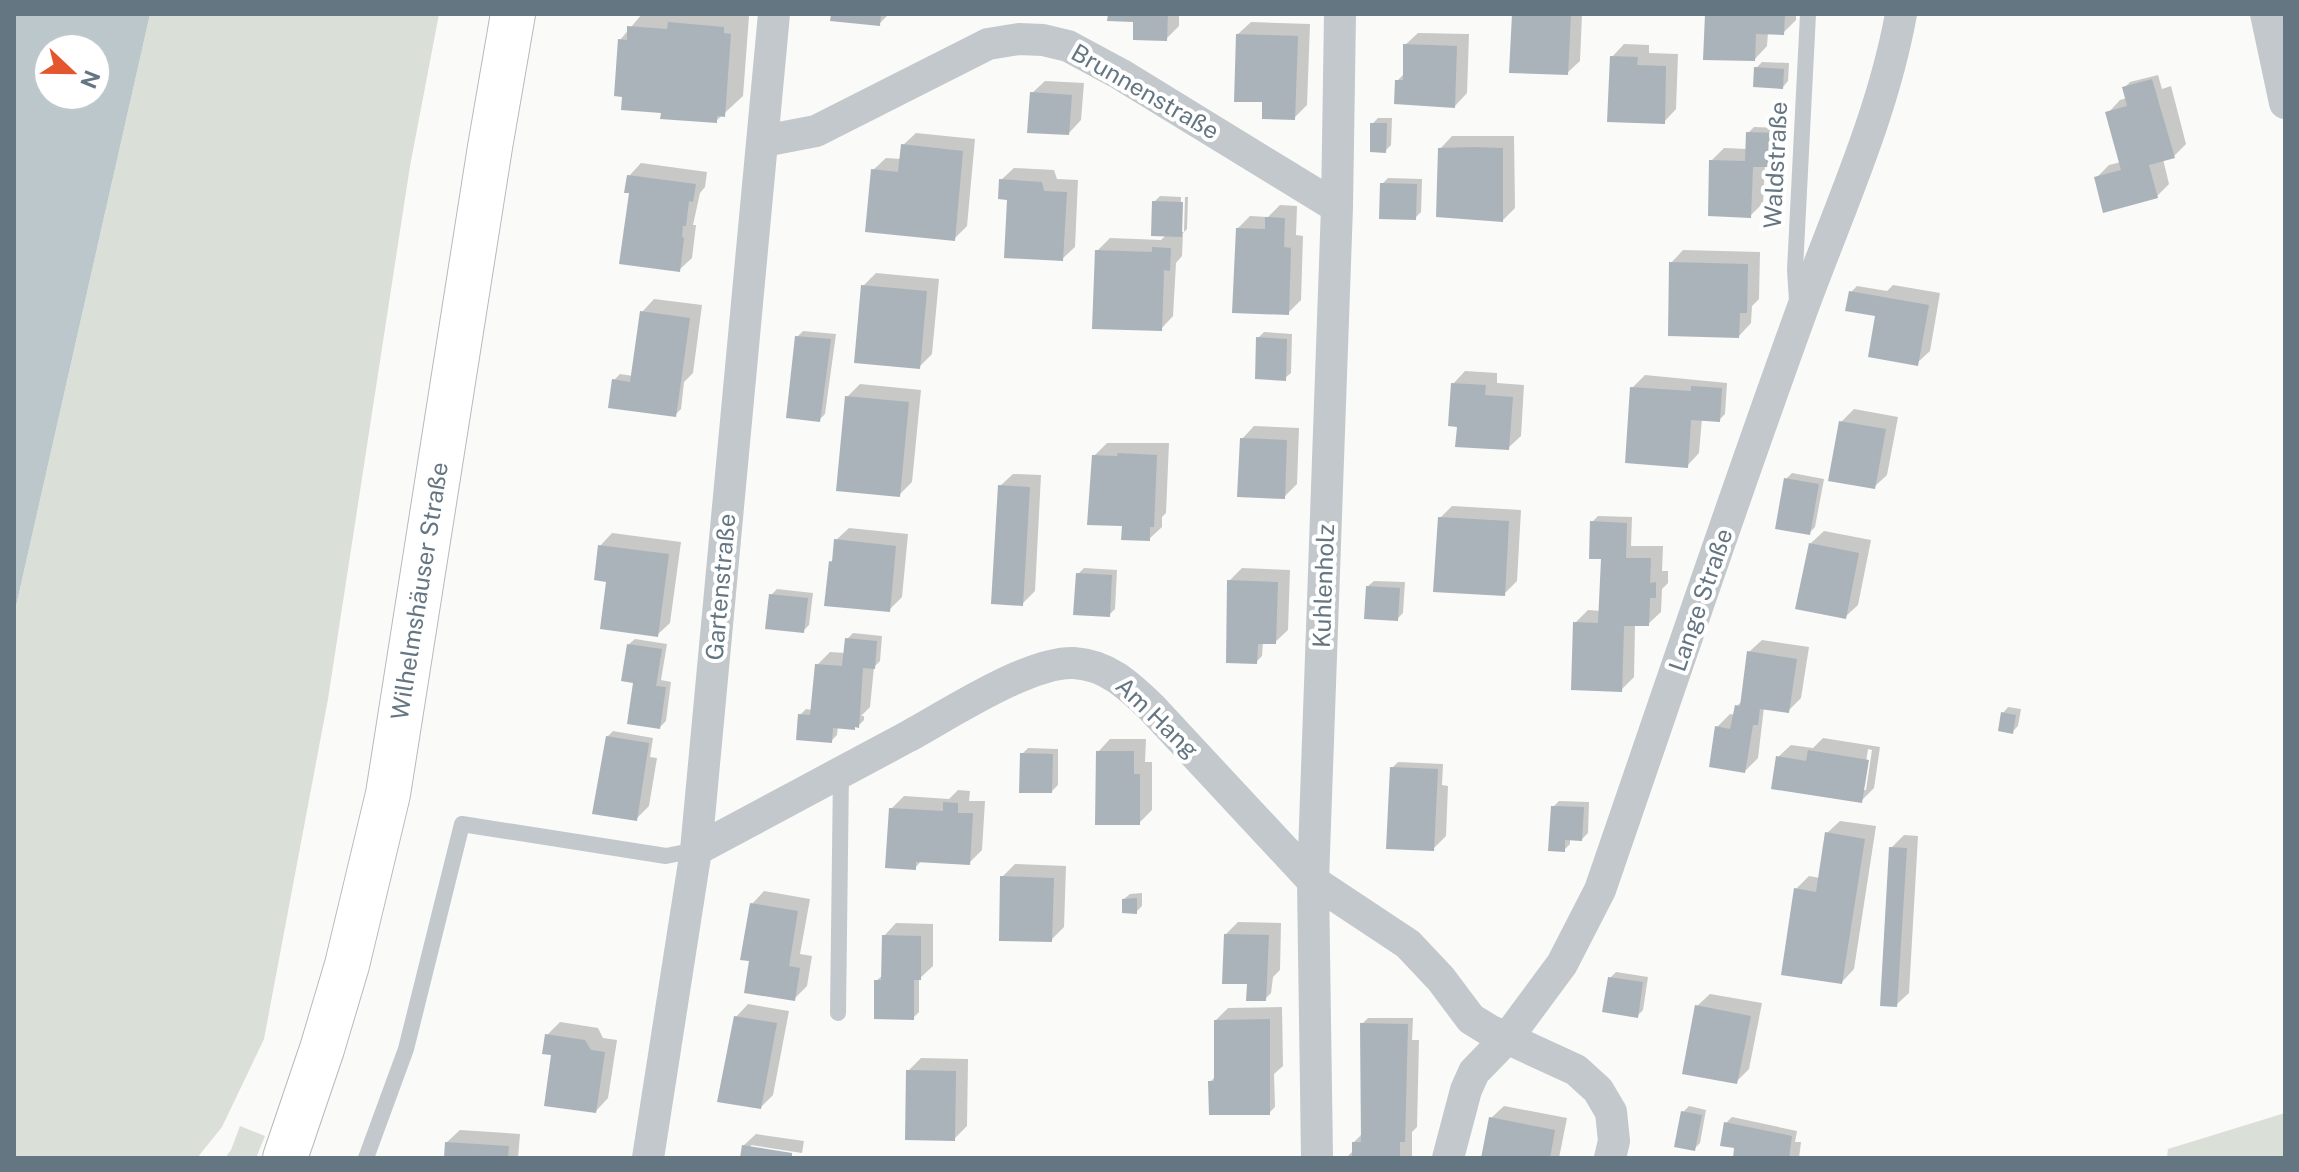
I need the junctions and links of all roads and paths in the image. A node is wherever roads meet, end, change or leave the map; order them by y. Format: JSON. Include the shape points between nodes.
{"nodes":[{"id":1,"x":513,"y":14,"type":"edge"},
{"id":2,"x":774,"y":14,"type":"edge"},
{"id":3,"x":1340,"y":14,"type":"edge"},
{"id":4,"x":1808,"y":14,"type":"edge"},
{"id":5,"x":1901,"y":14,"type":"edge"},
{"id":6,"x":2266,"y":14,"type":"edge"},
{"id":7,"x":2285,"y":103,"type":"edge"},
{"id":8,"x":764,"y":141,"type":"junction"},
{"id":9,"x":1337,"y":207,"type":"junction"},
{"id":10,"x":1798,"y":318,"type":"junction"},
{"id":11,"x":841,"y":772,"type":"junction"},
{"id":12,"x":696,"y":850,"type":"junction"},
{"id":13,"x":1313,"y":881,"type":"junction"},
{"id":14,"x":838,"y":1013,"type":"dead end"},
{"id":15,"x":1508,"y":1037,"type":"junction"},
{"id":16,"x":285,"y":1158,"type":"edge"},
{"id":17,"x":366,"y":1158,"type":"edge"},
{"id":18,"x":648,"y":1158,"type":"edge"},
{"id":19,"x":1317,"y":1158,"type":"edge"},
{"id":20,"x":1448,"y":1158,"type":"edge"},
{"id":21,"x":1610,"y":1158,"type":"edge"}],
"edges":[{"from":1,"to":16,"type":"main road","name":"Wilhelmshäuser Straße","via":[[388,794],[347,965]]},
{"from":2,"to":8,"type":"street","name":"Gartenstraße"},
{"from":3,"to":9,"type":"street","name":"Kuhlenholz"},
{"from":4,"to":10,"type":"lane","name":"Waldstraße","via":[[1795,270]]},
{"from":5,"to":10,"type":"street","name":"Lange Straße","via":[[1871,122]]},
{"from":6,"to":7,"type":"street"},
{"from":8,"to":9,"type":"street","name":"Brunnenstraße","via":[[816,131],[988,44],[1043,40],[1068,46],[1120,74]]},
{"from":8,"to":12,"type":"street","name":"Gartenstraße"},
{"from":9,"to":13,"type":"street","name":"Kuhlenholz"},
{"from":10,"to":15,"type":"street","name":"Lange Straße","via":[[1600,890],[1562,964]]},
{"from":11,"to":12,"type":"street","name":"Am Hang"},
{"from":11,"to":13,"type":"street","name":"Am Hang","via":[[1045,666],[1097,667],[1123,680],[1151,707]]},
{"from":11,"to":14,"type":"lane"},
{"from":12,"to":17,"type":"lane","via":[[666,856],[462,824],[406,1049]]},
{"from":12,"to":18,"type":"street","name":"Gartenstraße"},
{"from":13,"to":15,"type":"street","name":"Am Hang","via":[[1408,944],[1471,1019]]},
{"from":13,"to":19,"type":"street","name":"Kuhlenholz"},
{"from":15,"to":20,"type":"street","name":"Lange Straße","via":[[1474,1072]]},
{"from":15,"to":21,"type":"street","name":"Am Hang","via":[[1576,1070],[1598,1090],[1611,1112]]}]}
